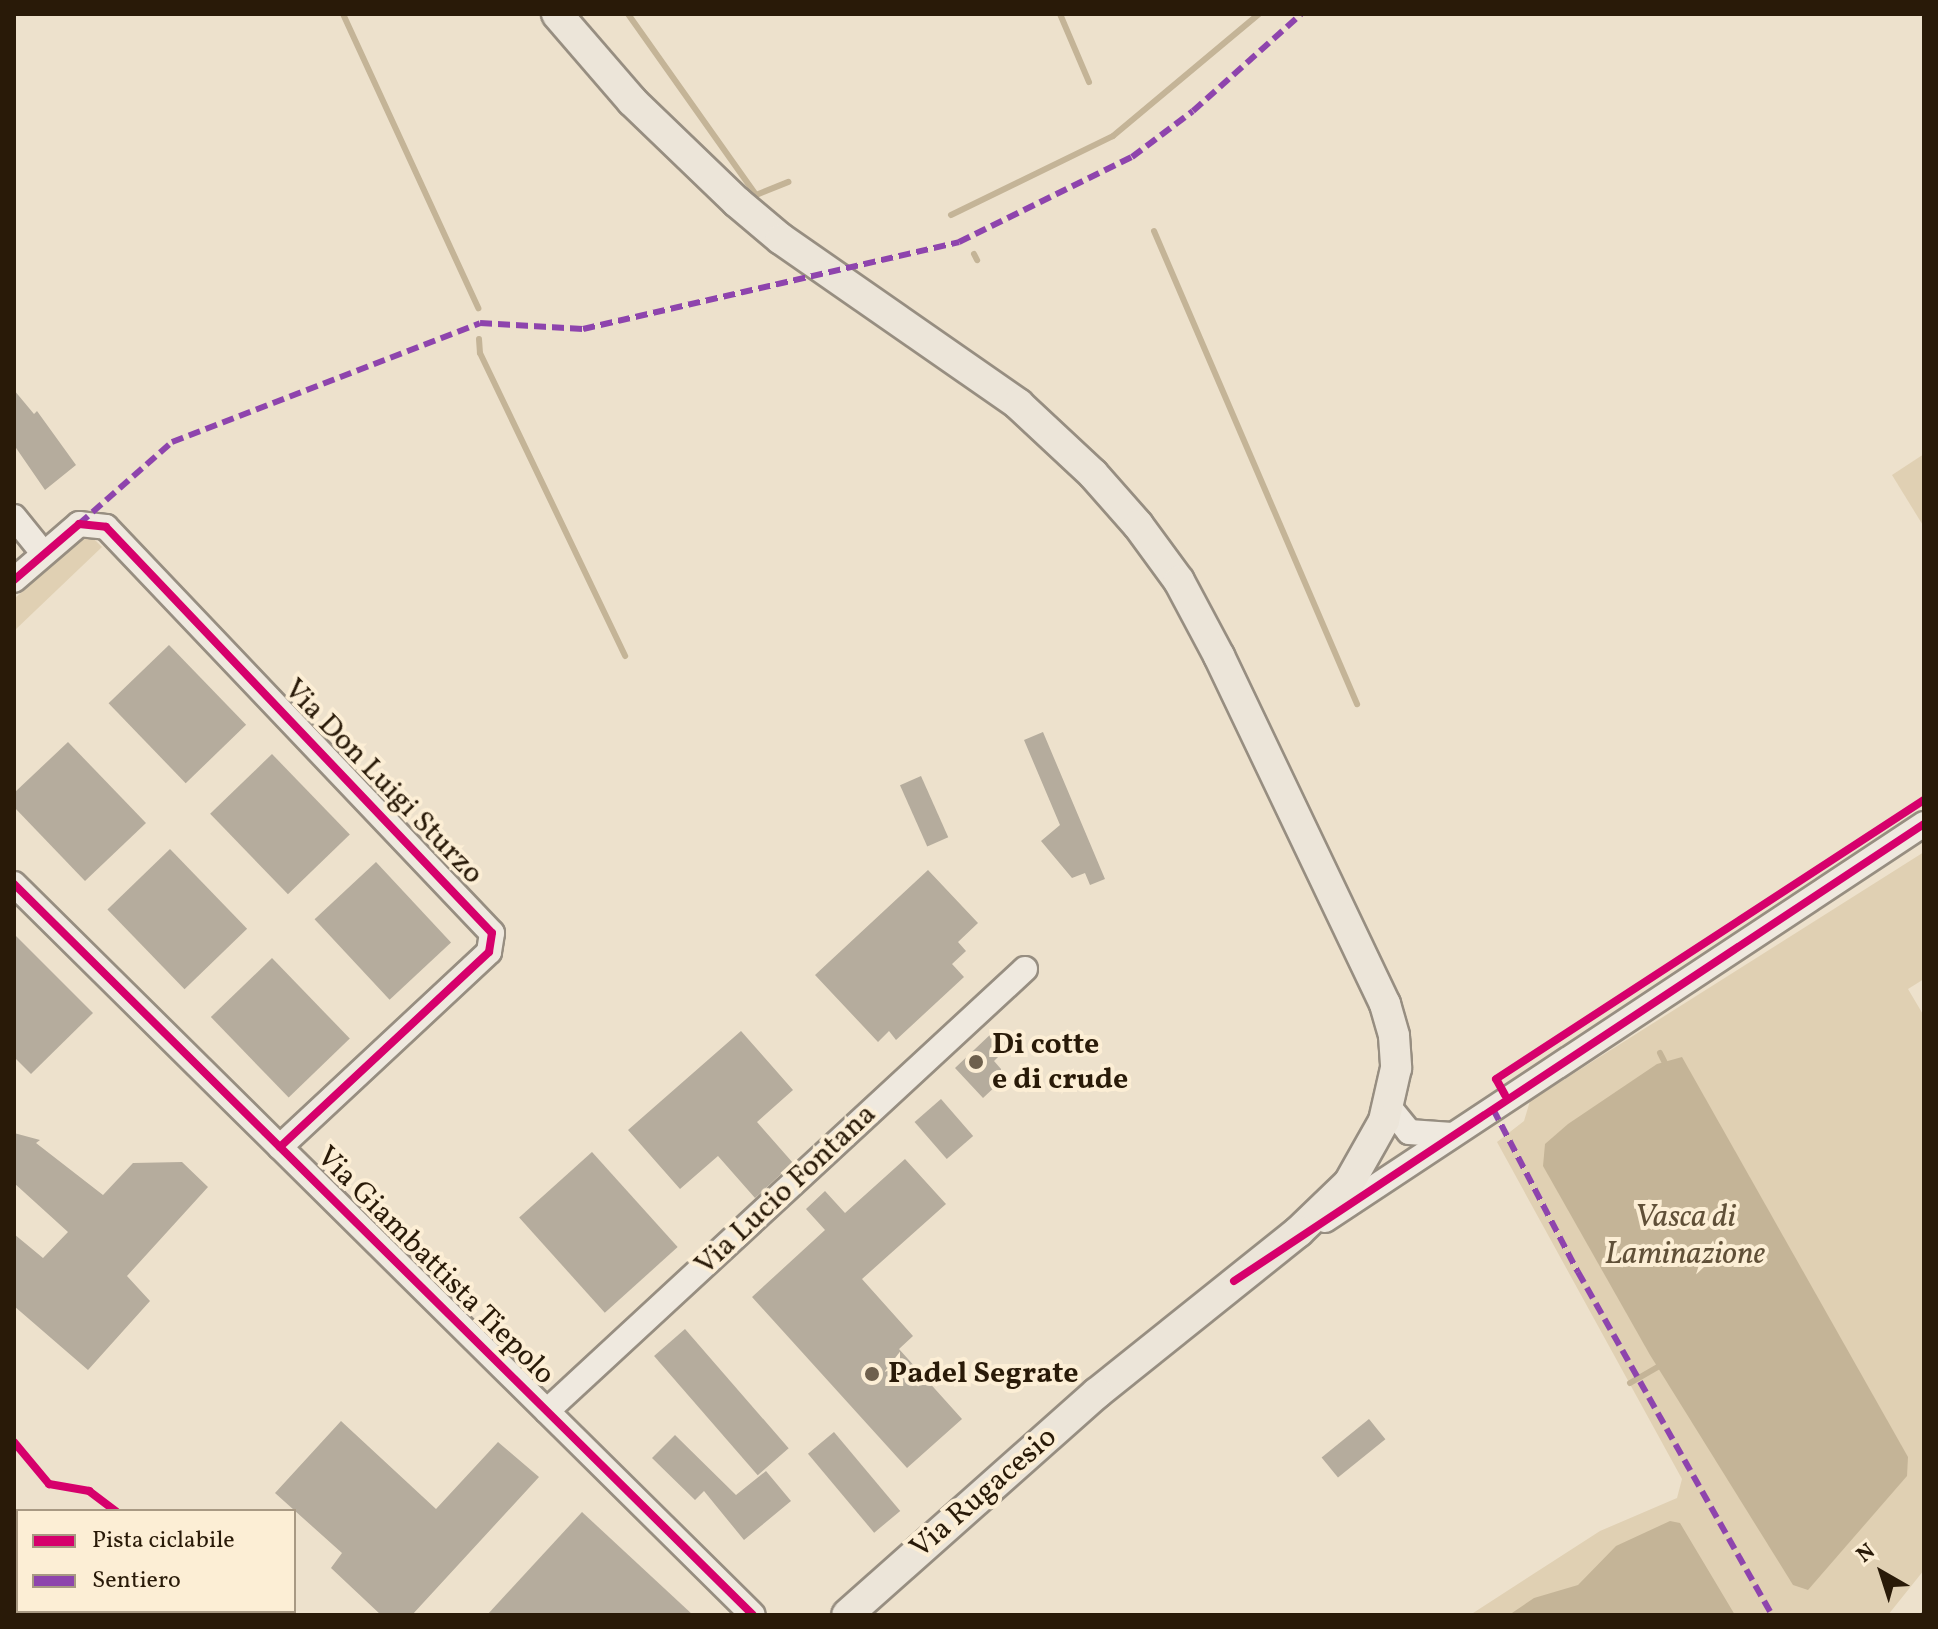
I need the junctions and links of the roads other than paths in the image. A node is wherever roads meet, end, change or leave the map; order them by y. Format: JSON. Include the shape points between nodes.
{"nodes":[{"id":1,"x":557,"y":14,"type":"edge"},
{"id":2,"x":14,"y":517,"type":"edge"},
{"id":3,"x":43,"y":553,"type":"junction"},
{"id":4,"x":14,"y":580,"type":"edge"},
{"id":5,"x":1924,"y":824,"type":"edge"},
{"id":6,"x":14,"y":884,"type":"edge"},
{"id":7,"x":1025,"y":969,"type":"dead end"},
{"id":8,"x":1394,"y":1117,"type":"junction"},
{"id":9,"x":1461,"y":1130,"type":"junction"},
{"id":10,"x":280,"y":1147,"type":"junction"},
{"id":11,"x":1234,"y":1281,"type":"junction"},
{"id":12,"x":547,"y":1411,"type":"junction"},
{"id":13,"x":753,"y":1615,"type":"edge"},
{"id":14,"x":847,"y":1615,"type":"edge"}],
"edges":[{"from":1,"to":8,"type":"main road","name":"Via Rugacesio","via":[[653,122],[781,239],[1044,426],[1116,499],[1179,581],[1385,1004],[1396,1058]]},
{"from":2,"to":3,"type":"street"},
{"from":3,"to":4,"type":"street","name":"Via Don Luigi Sturzo"},
{"from":3,"to":10,"type":"street","name":"Via Don Luigi Sturzo","via":[[79,524],[100,522],[494,938],[489,952]]},
{"from":5,"to":9,"type":"street"},
{"from":6,"to":10,"type":"street","name":"Via Giambattista Tiepolo"},
{"from":7,"to":12,"type":"street","name":"Via Lucio Fontana"},
{"from":8,"to":9,"type":"street","via":[[1416,1135]]},
{"from":8,"to":11,"type":"main road","name":"Via Rugacesio","via":[[1349,1183]]},
{"from":9,"to":11,"type":"street"},
{"from":10,"to":12,"type":"street","name":"Via Giambattista Tiepolo"},
{"from":11,"to":14,"type":"main road","name":"Via Rugacesio","via":[[1097,1393]]},
{"from":12,"to":13,"type":"street","name":"Via Giambattista Tiepolo"}]}
